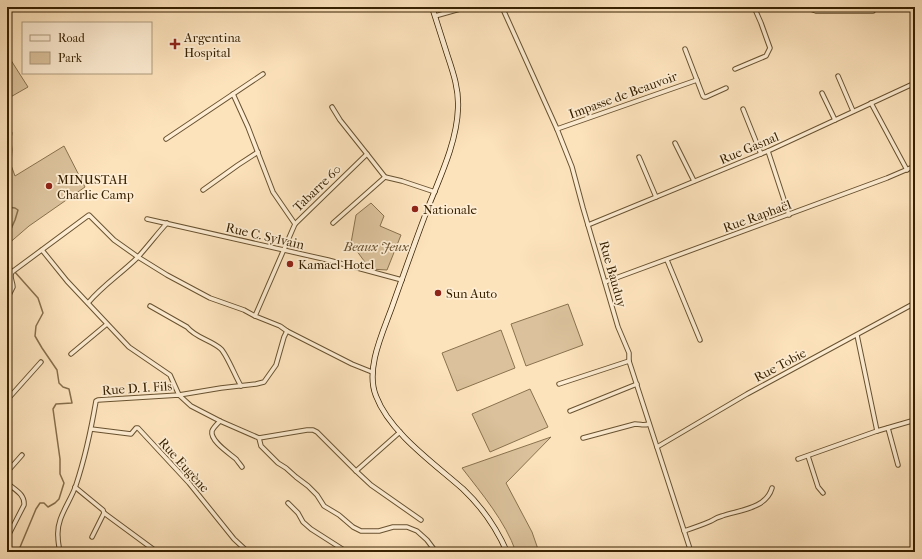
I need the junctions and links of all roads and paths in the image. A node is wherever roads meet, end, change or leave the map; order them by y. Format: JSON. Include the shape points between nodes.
{"nodes":[{"id":1,"x":432,"y":7,"type":"edge"},
{"id":2,"x":467,"y":7,"type":"edge"},
{"id":3,"x":502,"y":7,"type":"edge"},
{"id":4,"x":754,"y":7,"type":"edge"},
{"id":5,"x":804,"y":7,"type":"edge"},
{"id":6,"x":873,"y":11,"type":"dead end"},
{"id":7,"x":435,"y":16,"type":"junction"},
{"id":8,"x":685,"y":49,"type":"dead end"},
{"id":9,"x":735,"y":69,"type":"dead end"},
{"id":10,"x":263,"y":74,"type":"dead end"},
{"id":11,"x":838,"y":76,"type":"dead end"},
{"id":12,"x":697,"y":80,"type":"junction"},
{"id":13,"x":915,"y":82,"type":"edge"},
{"id":14,"x":726,"y":88,"type":"dead end"},
{"id":15,"x":822,"y":93,"type":"dead end"},
{"id":16,"x":233,"y":94,"type":"junction"},
{"id":17,"x":871,"y":103,"type":"junction"},
{"id":18,"x":332,"y":107,"type":"dead end"},
{"id":19,"x":743,"y":109,"type":"dead end"},
{"id":20,"x":853,"y":111,"type":"junction"},
{"id":21,"x":835,"y":120,"type":"junction"},
{"id":22,"x":557,"y":129,"type":"junction"},
{"id":23,"x":166,"y":139,"type":"dead end"},
{"id":24,"x":675,"y":143,"type":"dead end"},
{"id":25,"x":768,"y":151,"type":"junction"},
{"id":26,"x":258,"y":152,"type":"junction"},
{"id":27,"x":367,"y":154,"type":"junction"},
{"id":28,"x":761,"y":154,"type":"junction"},
{"id":29,"x":639,"y":157,"type":"dead end"},
{"id":30,"x":915,"y":166,"type":"edge"},
{"id":31,"x":907,"y":170,"type":"junction"},
{"id":32,"x":385,"y":177,"type":"junction"},
{"id":33,"x":694,"y":181,"type":"junction"},
{"id":34,"x":203,"y":190,"type":"dead end"},
{"id":35,"x":435,"y":192,"type":"junction"},
{"id":36,"x":656,"y":197,"type":"junction"},
{"id":37,"x":789,"y":215,"type":"junction"},
{"id":38,"x":147,"y":219,"type":"dead end"},
{"id":39,"x":166,"y":223,"type":"junction"},
{"id":40,"x":294,"y":224,"type":"junction"},
{"id":41,"x":333,"y":224,"type":"dead end"},
{"id":42,"x":588,"y":225,"type":"junction"},
{"id":43,"x":42,"y":250,"type":"junction"},
{"id":44,"x":283,"y":251,"type":"junction"},
{"id":45,"x":138,"y":257,"type":"junction"},
{"id":46,"x":667,"y":260,"type":"junction"},
{"id":47,"x":402,"y":280,"type":"junction"},
{"id":48,"x":605,"y":282,"type":"junction"},
{"id":49,"x":7,"y":299,"type":"edge"},
{"id":50,"x":88,"y":303,"type":"junction"},
{"id":51,"x":915,"y":304,"type":"edge"},
{"id":52,"x":150,"y":306,"type":"dead end"},
{"id":53,"x":256,"y":316,"type":"junction"},
{"id":54,"x":107,"y":324,"type":"junction"},
{"id":55,"x":288,"y":331,"type":"junction"},
{"id":56,"x":857,"y":335,"type":"junction"},
{"id":57,"x":700,"y":340,"type":"dead end"},
{"id":58,"x":71,"y":354,"type":"dead end"},
{"id":59,"x":629,"y":361,"type":"junction"},
{"id":60,"x":41,"y":362,"type":"dead end"},
{"id":61,"x":372,"y":372,"type":"junction"},
{"id":62,"x":559,"y":384,"type":"dead end"},
{"id":63,"x":637,"y":384,"type":"junction"},
{"id":64,"x":241,"y":386,"type":"junction"},
{"id":65,"x":179,"y":395,"type":"junction"},
{"id":66,"x":7,"y":400,"type":"edge"},
{"id":67,"x":570,"y":411,"type":"dead end"},
{"id":68,"x":915,"y":420,"type":"edge"},
{"id":69,"x":220,"y":421,"type":"junction"},
{"id":70,"x":649,"y":424,"type":"junction"},
{"id":71,"x":91,"y":428,"type":"junction"},
{"id":72,"x":888,"y":428,"type":"junction"},
{"id":73,"x":877,"y":431,"type":"junction"},
{"id":74,"x":400,"y":432,"type":"junction"},
{"id":75,"x":259,"y":438,"type":"junction"},
{"id":76,"x":583,"y":438,"type":"dead end"},
{"id":77,"x":656,"y":447,"type":"junction"},
{"id":78,"x":22,"y":455,"type":"dead end"},
{"id":79,"x":808,"y":456,"type":"junction"},
{"id":80,"x":798,"y":459,"type":"dead end"},
{"id":81,"x":898,"y":465,"type":"dead end"},
{"id":82,"x":242,"y":466,"type":"dead end"},
{"id":83,"x":356,"y":471,"type":"junction"},
{"id":84,"x":7,"y":472,"type":"edge"},
{"id":85,"x":7,"y":483,"type":"edge"},
{"id":86,"x":75,"y":487,"type":"junction"},
{"id":87,"x":772,"y":488,"type":"dead end"},
{"id":88,"x":823,"y":493,"type":"dead end"},
{"id":89,"x":288,"y":503,"type":"dead end"},
{"id":90,"x":104,"y":513,"type":"junction"},
{"id":91,"x":421,"y":520,"type":"dead end"},
{"id":92,"x":684,"y":531,"type":"junction"},
{"id":93,"x":92,"y":537,"type":"dead end"},
{"id":94,"x":7,"y":538,"type":"edge"},
{"id":95,"x":60,"y":552,"type":"edge"},
{"id":96,"x":157,"y":552,"type":"edge"},
{"id":97,"x":248,"y":552,"type":"edge"},
{"id":98,"x":347,"y":552,"type":"edge"},
{"id":99,"x":436,"y":552,"type":"edge"},
{"id":100,"x":507,"y":552,"type":"edge"},
{"id":101,"x":691,"y":552,"type":"edge"}],
"edges":[{"from":1,"to":7,"type":"main road"},
{"from":2,"to":7,"type":"street"},
{"from":3,"to":22,"type":"street","name":"Rue Bauduy"},
{"from":4,"to":9,"type":"street","via":[[770,48],[766,56]]},
{"from":5,"to":6,"type":"street","via":[[816,11]]},
{"from":7,"to":35,"type":"main road","via":[[457,88],[458,107],[454,136]]},
{"from":8,"to":12,"type":"street"},
{"from":10,"to":16,"type":"street"},
{"from":11,"to":20,"type":"street"},
{"from":12,"to":14,"type":"street","via":[[704,97]]},
{"from":12,"to":22,"type":"street","name":"Impasse de Beauvoir"},
{"from":13,"to":17,"type":"street","name":"Rue Gasnal"},
{"from":15,"to":21,"type":"street"},
{"from":16,"to":23,"type":"street"},
{"from":16,"to":26,"type":"street"},
{"from":17,"to":20,"type":"street","name":"Rue Gasnal"},
{"from":17,"to":31,"type":"street"},
{"from":18,"to":27,"type":"street"},
{"from":19,"to":28,"type":"street"},
{"from":20,"to":21,"type":"street","name":"Rue Gasnal"},
{"from":21,"to":25,"type":"street","name":"Rue Gasnal"},
{"from":22,"to":42,"type":"street","name":"Rue Bauduy","via":[[572,167]]},
{"from":24,"to":33,"type":"street"},
{"from":25,"to":28,"type":"street","name":"Rue Gasnal"},
{"from":25,"to":37,"type":"street"},
{"from":26,"to":34,"type":"street"},
{"from":26,"to":40,"type":"street","via":[[273,192]]},
{"from":27,"to":32,"type":"street"},
{"from":27,"to":40,"type":"street","name":"Tabarre 60"},
{"from":28,"to":33,"type":"street","name":"Rue Gasnal"},
{"from":29,"to":36,"type":"street"},
{"from":30,"to":31,"type":"street","name":"Rue Raphaël"},
{"from":31,"to":37,"type":"street","name":"Rue Raphaël"},
{"from":32,"to":35,"type":"street"},
{"from":32,"to":41,"type":"street"},
{"from":33,"to":36,"type":"street","name":"Rue Gasnal"},
{"from":35,"to":47,"type":"main road"},
{"from":36,"to":42,"type":"street","name":"Rue Gasnal"},
{"from":37,"to":46,"type":"street","name":"Rue Raphaël"},
{"from":38,"to":39,"type":"street","name":"Rue C. Sylvain"},
{"from":39,"to":44,"type":"street","name":"Rue C. Sylvain"},
{"from":39,"to":45,"type":"street"},
{"from":40,"to":44,"type":"street","name":"Tabarre 60"},
{"from":42,"to":48,"type":"street","name":"Rue Bauduy"},
{"from":43,"to":45,"type":"street","via":[[89,215],[114,240]]},
{"from":43,"to":49,"type":"street","via":[[12,272],[10,276],[13,287]]},
{"from":43,"to":50,"type":"street"},
{"from":44,"to":47,"type":"street","name":"Rue C. Sylvain"},
{"from":44,"to":53,"type":"street","name":"Tabarre 60"},
{"from":45,"to":50,"type":"street"},
{"from":45,"to":53,"type":"street","via":[[210,298]]},
{"from":46,"to":48,"type":"street","name":"Rue Raphaël"},
{"from":46,"to":57,"type":"street"},
{"from":47,"to":61,"type":"main road","via":[[380,339]]},
{"from":48,"to":59,"type":"street","name":"Rue Bauduy","via":[[629,354]]},
{"from":50,"to":54,"type":"street"},
{"from":51,"to":56,"type":"street","name":"Rue Tobie"},
{"from":52,"to":64,"type":"street","via":[[220,348]]},
{"from":53,"to":55,"type":"street"},
{"from":54,"to":58,"type":"street"},
{"from":54,"to":65,"type":"street","via":[[129,347],[170,375]]},
{"from":55,"to":61,"type":"street"},
{"from":55,"to":64,"type":"street","via":[[276,365],[264,382]]},
{"from":56,"to":73,"type":"street"},
{"from":56,"to":77,"type":"street","name":"Rue Tobie","via":[[747,394]]},
{"from":59,"to":62,"type":"street"},
{"from":59,"to":63,"type":"street","name":"Rue Bauduy"},
{"from":60,"to":66,"type":"street"},
{"from":61,"to":74,"type":"main road","via":[[372,385],[376,396]]},
{"from":63,"to":67,"type":"street"},
{"from":63,"to":70,"type":"street","name":"Rue Bauduy"},
{"from":64,"to":65,"type":"street"},
{"from":65,"to":69,"type":"street","name":"Rue D. I. Fils","via":[[191,406]]},
{"from":65,"to":71,"type":"street","name":"Rue D. I. Fils","via":[[98,400]]},
{"from":68,"to":72,"type":"street"},
{"from":69,"to":75,"type":"street","name":"Rue D. I. Fils"},
{"from":69,"to":82,"type":"street","via":[[212,432],[213,436],[220,447]]},
{"from":70,"to":76,"type":"street","via":[[635,424]]},
{"from":70,"to":77,"type":"street","name":"Rue Bauduy"},
{"from":71,"to":86,"type":"street"},
{"from":71,"to":97,"type":"street","name":"Rue Eugène","via":[[131,434],[138,428]]},
{"from":72,"to":73,"type":"street"},
{"from":72,"to":81,"type":"street"},
{"from":73,"to":79,"type":"street"},
{"from":74,"to":83,"type":"street"},
{"from":74,"to":100,"type":"main road","via":[[479,506],[491,521]]},
{"from":75,"to":83,"type":"street","via":[[313,430]]},
{"from":75,"to":99,"type":"street","via":[[261,446],[278,463],[308,486],[324,506],[339,514],[353,527],[361,531],[408,527],[417,531]]},
{"from":77,"to":92,"type":"street","name":"Rue Bauduy"},
{"from":78,"to":84,"type":"street"},
{"from":79,"to":80,"type":"street"},
{"from":79,"to":88,"type":"street","via":[[818,487]]},
{"from":83,"to":91,"type":"street","via":[[371,485]]},
{"from":85,"to":94,"type":"street","via":[[24,497],[25,501]]},
{"from":86,"to":90,"type":"street"},
{"from":86,"to":95,"type":"street","via":[[58,525]]},
{"from":87,"to":92,"type":"street","via":[[769,496],[759,504]]},
{"from":89,"to":98,"type":"street","via":[[311,529]]},
{"from":90,"to":93,"type":"street"},
{"from":90,"to":96,"type":"street"},
{"from":92,"to":101,"type":"street","name":"Rue Bauduy"}]}
